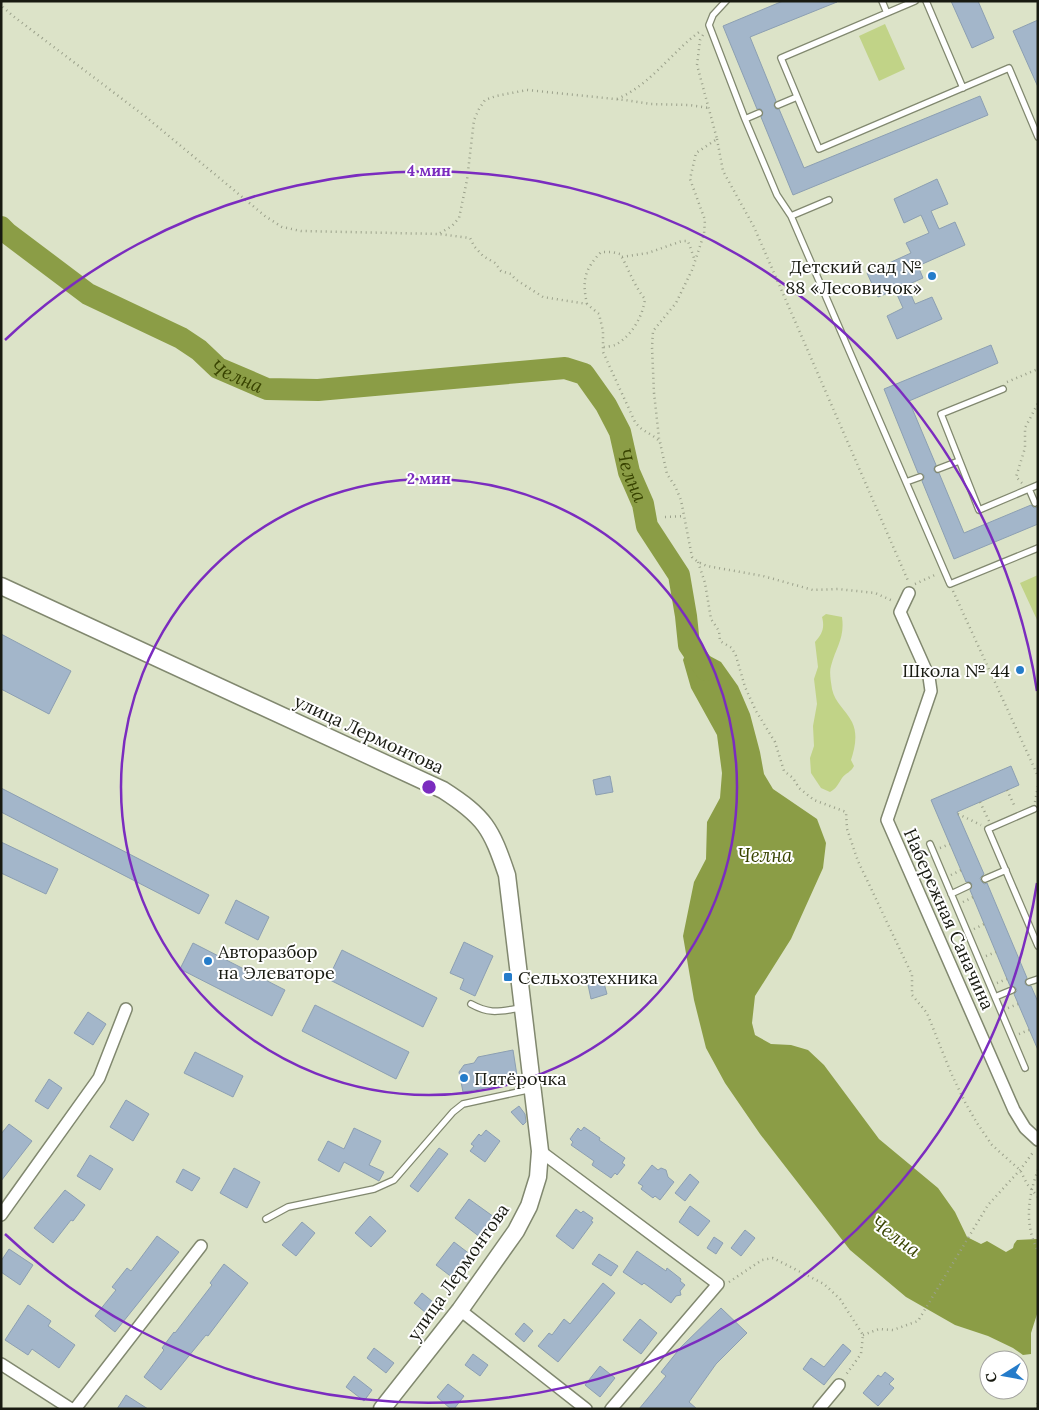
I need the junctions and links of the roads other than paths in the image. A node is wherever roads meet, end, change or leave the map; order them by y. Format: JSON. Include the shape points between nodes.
{"nodes":[{"id":1,"x":726,"y":1,"type":"edge"},
{"id":2,"x":882,"y":1,"type":"edge"},
{"id":3,"x":915,"y":1,"type":"edge"},
{"id":4,"x":926,"y":1,"type":"edge"},
{"id":5,"x":888,"y":13,"type":"junction"},
{"id":6,"x":962,"y":88,"type":"junction"},
{"id":7,"x":797,"y":97,"type":"junction"},
{"id":8,"x":778,"y":105,"type":"dead end"},
{"id":9,"x":759,"y":113,"type":"dead end"},
{"id":10,"x":745,"y":119,"type":"junction"},
{"id":11,"x":1038,"y":137,"type":"edge"},
{"id":12,"x":828,"y":200,"type":"dead end"},
{"id":13,"x":791,"y":216,"type":"junction"},
{"id":14,"x":1003,"y":389,"type":"road end"},
{"id":15,"x":959,"y":461,"type":"junction"},
{"id":16,"x":938,"y":469,"type":"dead end"},
{"id":17,"x":920,"y":476,"type":"dead end"},
{"id":18,"x":906,"y":482,"type":"junction"},
{"id":19,"x":1038,"y":485,"type":"edge"},
{"id":20,"x":1029,"y":489,"type":"junction"},
{"id":21,"x":1035,"y":503,"type":"dead end"},
{"id":22,"x":1038,"y":548,"type":"edge"},
{"id":23,"x":1,"y":586,"type":"edge"},
{"id":24,"x":909,"y":593,"type":"dead end"},
{"id":25,"x":1034,"y":809,"type":"road end"},
{"id":26,"x":930,"y":844,"type":"dead end"},
{"id":27,"x":1006,"y":870,"type":"junction"},
{"id":28,"x":986,"y":879,"type":"dead end"},
{"id":29,"x":968,"y":886,"type":"dead end"},
{"id":30,"x":951,"y":894,"type":"junction"},
{"id":31,"x":1038,"y":946,"type":"edge"},
{"id":32,"x":1038,"y":979,"type":"edge"},
{"id":33,"x":1029,"y":982,"type":"dead end"},
{"id":34,"x":1012,"y":990,"type":"dead end"},
{"id":35,"x":995,"y":997,"type":"junction"},
{"id":36,"x":471,"y":1004,"type":"dead end"},
{"id":37,"x":523,"y":1008,"type":"junction"},
{"id":38,"x":126,"y":1009,"type":"dead end"},
{"id":39,"x":1025,"y":1068,"type":"dead end"},
{"id":40,"x":532,"y":1088,"type":"junction"},
{"id":41,"x":1038,"y":1140,"type":"edge"},
{"id":42,"x":540,"y":1151,"type":"junction"},
{"id":43,"x":1,"y":1215,"type":"edge"},
{"id":44,"x":266,"y":1219,"type":"dead end"},
{"id":45,"x":201,"y":1246,"type":"dead end"},
{"id":46,"x":460,"y":1310,"type":"junction"},
{"id":47,"x":1,"y":1364,"type":"edge"},
{"id":48,"x":839,"y":1385,"type":"road end"},
{"id":49,"x":73,"y":1409,"type":"edge"},
{"id":50,"x":382,"y":1409,"type":"edge"},
{"id":51,"x":586,"y":1409,"type":"edge"},
{"id":52,"x":611,"y":1409,"type":"edge"},
{"id":53,"x":819,"y":1409,"type":"edge"}],
"edges":[{"from":1,"to":10,"type":"lane","via":[[713,15],[710,25]]},
{"from":2,"to":5,"type":"lane"},
{"from":3,"to":5,"type":"lane"},
{"from":4,"to":6,"type":"lane"},
{"from":5,"to":7,"type":"lane","via":[[781,58]]},
{"from":6,"to":7,"type":"lane","via":[[819,148]]},
{"from":6,"to":11,"type":"lane","via":[[1008,68]]},
{"from":7,"to":8,"type":"lane"},
{"from":9,"to":10,"type":"lane"},
{"from":10,"to":13,"type":"lane","via":[[777,195]]},
{"from":12,"to":13,"type":"lane"},
{"from":13,"to":18,"type":"lane"},
{"from":14,"to":15,"type":"lane","via":[[941,414]]},
{"from":15,"to":16,"type":"lane"},
{"from":15,"to":20,"type":"lane","via":[[979,510]]},
{"from":17,"to":18,"type":"lane"},
{"from":18,"to":22,"type":"lane","via":[[950,584]]},
{"from":19,"to":20,"type":"lane"},
{"from":20,"to":21,"type":"lane"},
{"from":23,"to":37,"type":"street","name":"улица Лермонтова","via":[[434,786],[468,806],[484,822],[507,875]]},
{"from":24,"to":41,"type":"street","name":"Набережная Саначина","via":[[900,612],[929,677],[931,691],[887,820],[1014,1110],[1025,1128]]},
{"from":25,"to":27,"type":"lane","via":[[990,828]]},
{"from":26,"to":30,"type":"lane"},
{"from":27,"to":28,"type":"lane"},
{"from":27,"to":31,"type":"lane"},
{"from":29,"to":30,"type":"lane"},
{"from":30,"to":35,"type":"lane"},
{"from":32,"to":33,"type":"lane"},
{"from":34,"to":35,"type":"lane"},
{"from":35,"to":39,"type":"lane"},
{"from":36,"to":37,"type":"lane","via":[[490,1012]]},
{"from":37,"to":40,"type":"street","name":"улица Лермонтова"},
{"from":38,"to":43,"type":"street","via":[[98,1078]]},
{"from":40,"to":42,"type":"street","name":"улица Лермонтова"},
{"from":40,"to":44,"type":"lane","via":[[463,1104],[394,1180],[374,1189],[288,1207]]},
{"from":42,"to":46,"type":"street","name":"улица Лермонтова","via":[[538,1177],[529,1206],[516,1231]]},
{"from":42,"to":52,"type":"street","via":[[718,1284]]},
{"from":45,"to":49,"type":"street"},
{"from":46,"to":50,"type":"street","name":"улица Лермонтова"},
{"from":46,"to":51,"type":"street"},
{"from":47,"to":49,"type":"street"},
{"from":48,"to":53,"type":"street"}]}
